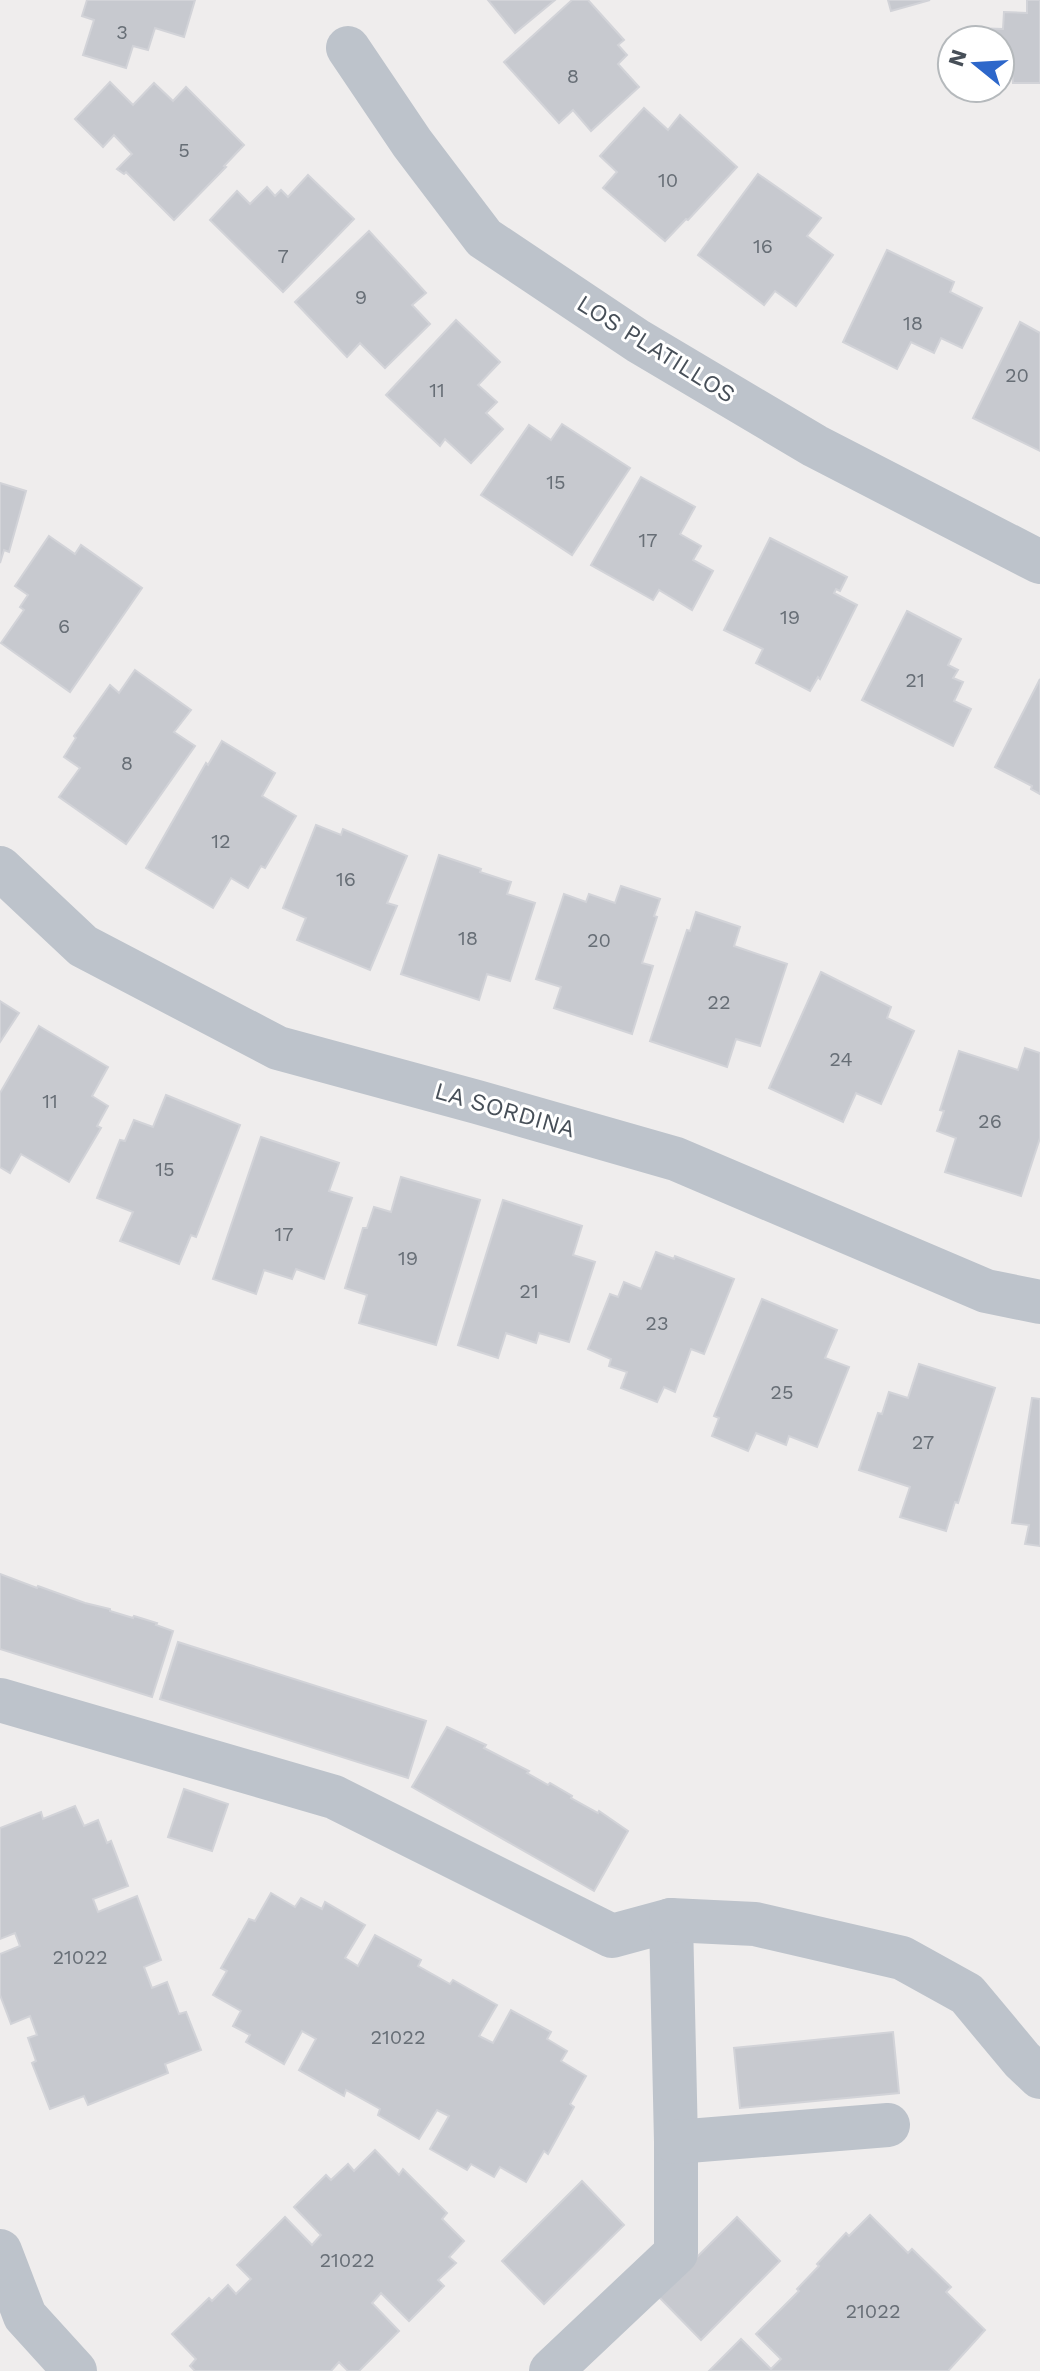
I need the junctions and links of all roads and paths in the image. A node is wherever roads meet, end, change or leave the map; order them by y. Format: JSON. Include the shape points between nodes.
{"nodes":[{"id":1,"x":348,"y":48,"type":"dead end"},
{"id":2,"x":1040,"y":562,"type":"edge"},
{"id":3,"x":0,"y":868,"type":"edge"},
{"id":4,"x":1040,"y":1302,"type":"edge"},
{"id":5,"x":0,"y":1700,"type":"edge"},
{"id":6,"x":671,"y":1920,"type":"junction"},
{"id":7,"x":1040,"y":2077,"type":"edge"},
{"id":8,"x":888,"y":2125,"type":"dead end"},
{"id":9,"x":676,"y":2142,"type":"junction"},
{"id":10,"x":0,"y":2251,"type":"edge"},
{"id":11,"x":12,"y":2322,"type":"edge"},
{"id":12,"x":75,"y":2371,"type":"edge"},
{"id":13,"x":551,"y":2371,"type":"edge"}],
"edges":[{"from":1,"to":2,"type":"street","name":"LOS PLATILLOS","via":[[484,238],[638,341],[815,446]]},
{"from":3,"to":4,"type":"street","name":"LA SORDINA","via":[[83,946],[278,1048],[676,1159],[986,1291]]},
{"from":5,"to":6,"type":"street","via":[[334,1797],[612,1936]]},
{"from":6,"to":7,"type":"street","via":[[755,1924],[902,1958],[967,1994]]},
{"from":6,"to":9,"type":"street"},
{"from":8,"to":9,"type":"street"},
{"from":9,"to":13,"type":"street","via":[[676,2253]]},
{"from":10,"to":11,"type":"street"},
{"from":11,"to":12,"type":"street"}]}
